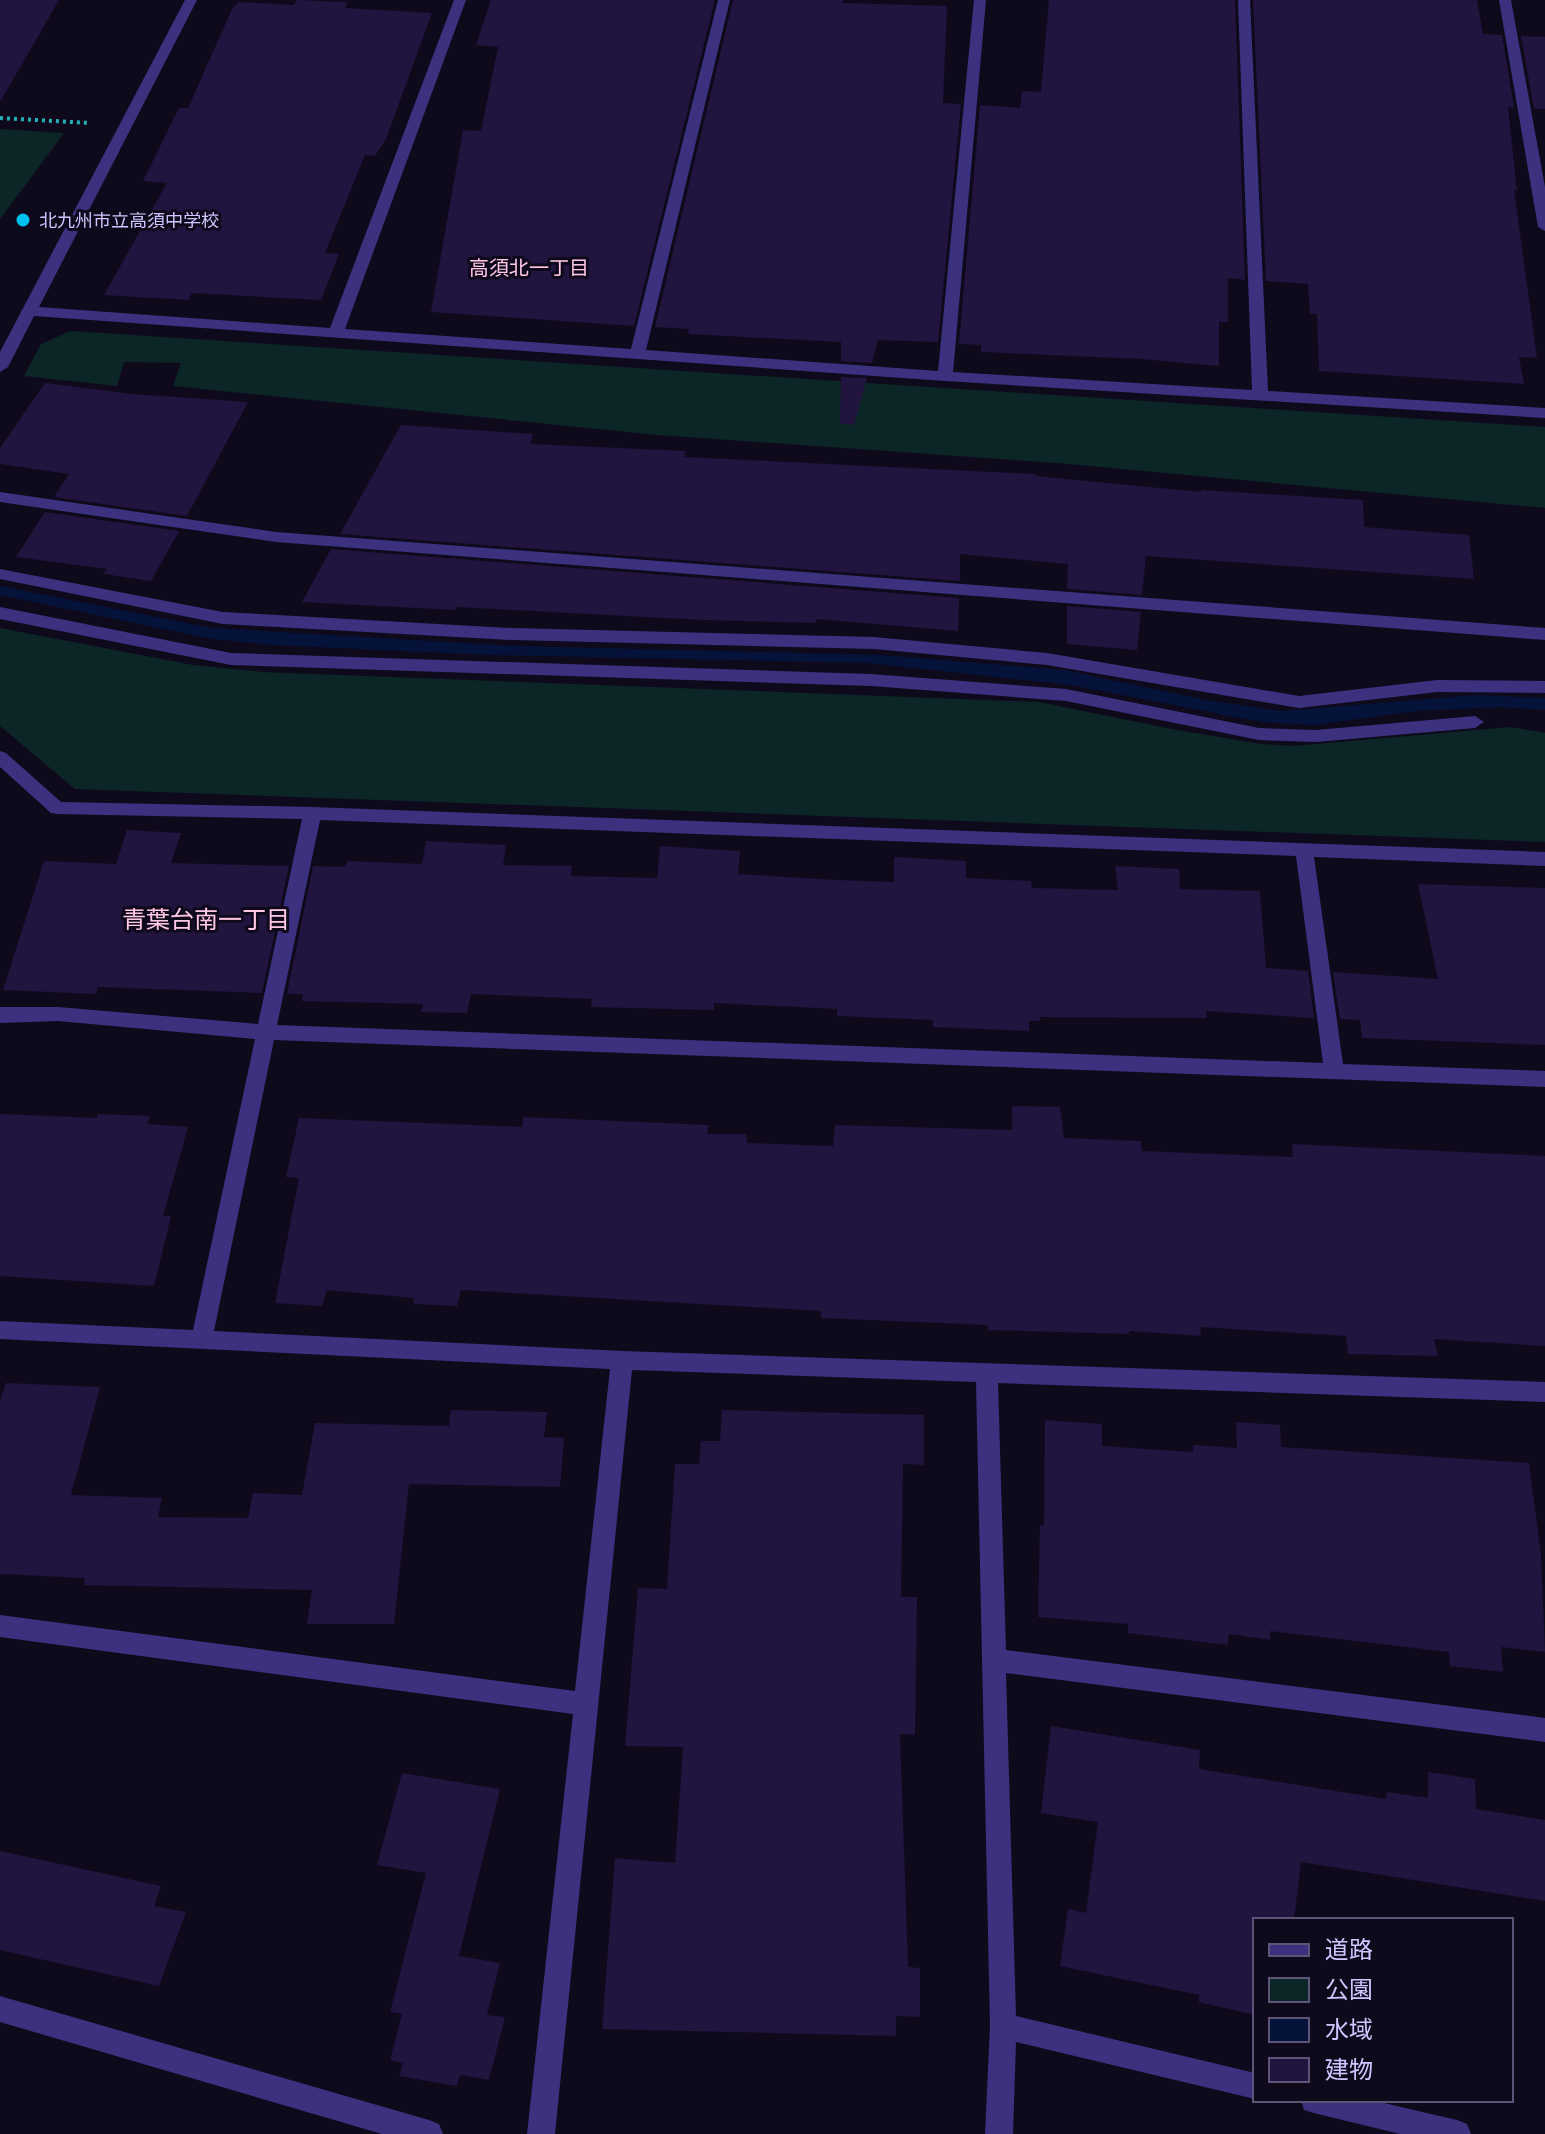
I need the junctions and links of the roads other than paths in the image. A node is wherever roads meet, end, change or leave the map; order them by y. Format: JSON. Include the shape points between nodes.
{"nodes":[{"id":1,"x":191,"y":0,"type":"edge"},
{"id":2,"x":460,"y":0,"type":"edge"},
{"id":3,"x":724,"y":0,"type":"edge"},
{"id":4,"x":980,"y":0,"type":"edge"},
{"id":5,"x":1244,"y":0,"type":"edge"},
{"id":6,"x":1505,"y":0,"type":"edge"},
{"id":7,"x":1545,"y":227,"type":"edge"},
{"id":8,"x":29,"y":311,"type":"junction"},
{"id":9,"x":336,"y":333,"type":"junction"},
{"id":10,"x":638,"y":353,"type":"junction"},
{"id":11,"x":0,"y":367,"type":"edge"},
{"id":12,"x":945,"y":376,"type":"junction"},
{"id":13,"x":1260,"y":395,"type":"junction"},
{"id":14,"x":1545,"y":413,"type":"edge"},
{"id":15,"x":0,"y":497,"type":"edge"},
{"id":16,"x":0,"y":574,"type":"edge"},
{"id":17,"x":0,"y":613,"type":"edge"},
{"id":18,"x":1545,"y":634,"type":"edge"},
{"id":19,"x":1545,"y":687,"type":"edge"},
{"id":20,"x":1475,"y":722,"type":"dead end"},
{"id":21,"x":0,"y":757,"type":"edge"},
{"id":22,"x":312,"y":813,"type":"junction"},
{"id":23,"x":1304,"y":850,"type":"junction"},
{"id":24,"x":1545,"y":859,"type":"edge"},
{"id":25,"x":0,"y":1015,"type":"edge"},
{"id":26,"x":266,"y":1032,"type":"junction"},
{"id":27,"x":1334,"y":1071,"type":"junction"},
{"id":28,"x":1545,"y":1079,"type":"edge"},
{"id":29,"x":0,"y":1330,"type":"edge"},
{"id":30,"x":202,"y":1337,"type":"junction"},
{"id":31,"x":622,"y":1360,"type":"junction"},
{"id":32,"x":987,"y":1372,"type":"junction"},
{"id":33,"x":1545,"y":1392,"type":"edge"},
{"id":34,"x":0,"y":1626,"type":"edge"},
{"id":35,"x":994,"y":1660,"type":"junction"},
{"id":36,"x":586,"y":1704,"type":"junction"},
{"id":37,"x":1545,"y":1730,"type":"edge"},
{"id":38,"x":0,"y":2009,"type":"edge"},
{"id":39,"x":1003,"y":2026,"type":"junction"},
{"id":40,"x":1253,"y":2086,"type":"edge"},
{"id":41,"x":1322,"y":2102,"type":"edge"},
{"id":42,"x":429,"y":2134,"type":"edge"},
{"id":43,"x":541,"y":2134,"type":"edge"},
{"id":44,"x":999,"y":2134,"type":"edge"},
{"id":45,"x":1457,"y":2134,"type":"edge"}],
"edges":[{"from":1,"to":8,"type":"street"},
{"from":2,"to":9,"type":"street"},
{"from":3,"to":10,"type":"street"},
{"from":4,"to":12,"type":"street"},
{"from":5,"to":13,"type":"street"},
{"from":6,"to":7,"type":"street"},
{"from":8,"to":9,"type":"street"},
{"from":8,"to":11,"type":"street"},
{"from":9,"to":10,"type":"street"},
{"from":10,"to":12,"type":"street"},
{"from":12,"to":13,"type":"street"},
{"from":13,"to":14,"type":"street"},
{"from":15,"to":18,"type":"street","via":[[276,537]]},
{"from":16,"to":19,"type":"street","via":[[223,618],[512,634],[874,643],[1047,659],[1299,702],[1437,686]]},
{"from":17,"to":20,"type":"street","via":[[231,659],[871,680],[1066,695],[1259,734],[1316,736]]},
{"from":21,"to":22,"type":"street","via":[[57,808]]},
{"from":22,"to":23,"type":"street"},
{"from":22,"to":26,"type":"street"},
{"from":23,"to":24,"type":"street"},
{"from":23,"to":27,"type":"street"},
{"from":25,"to":26,"type":"street","via":[[58,1014]]},
{"from":26,"to":27,"type":"street"},
{"from":26,"to":30,"type":"street"},
{"from":27,"to":28,"type":"street"},
{"from":29,"to":30,"type":"street"},
{"from":30,"to":31,"type":"street"},
{"from":31,"to":32,"type":"street"},
{"from":31,"to":36,"type":"street"},
{"from":32,"to":33,"type":"street"},
{"from":32,"to":35,"type":"street"},
{"from":34,"to":36,"type":"street"},
{"from":35,"to":37,"type":"street"},
{"from":35,"to":39,"type":"street"},
{"from":36,"to":43,"type":"street"},
{"from":38,"to":42,"type":"street"},
{"from":39,"to":40,"type":"street"},
{"from":39,"to":44,"type":"street"},
{"from":41,"to":45,"type":"street"}]}
